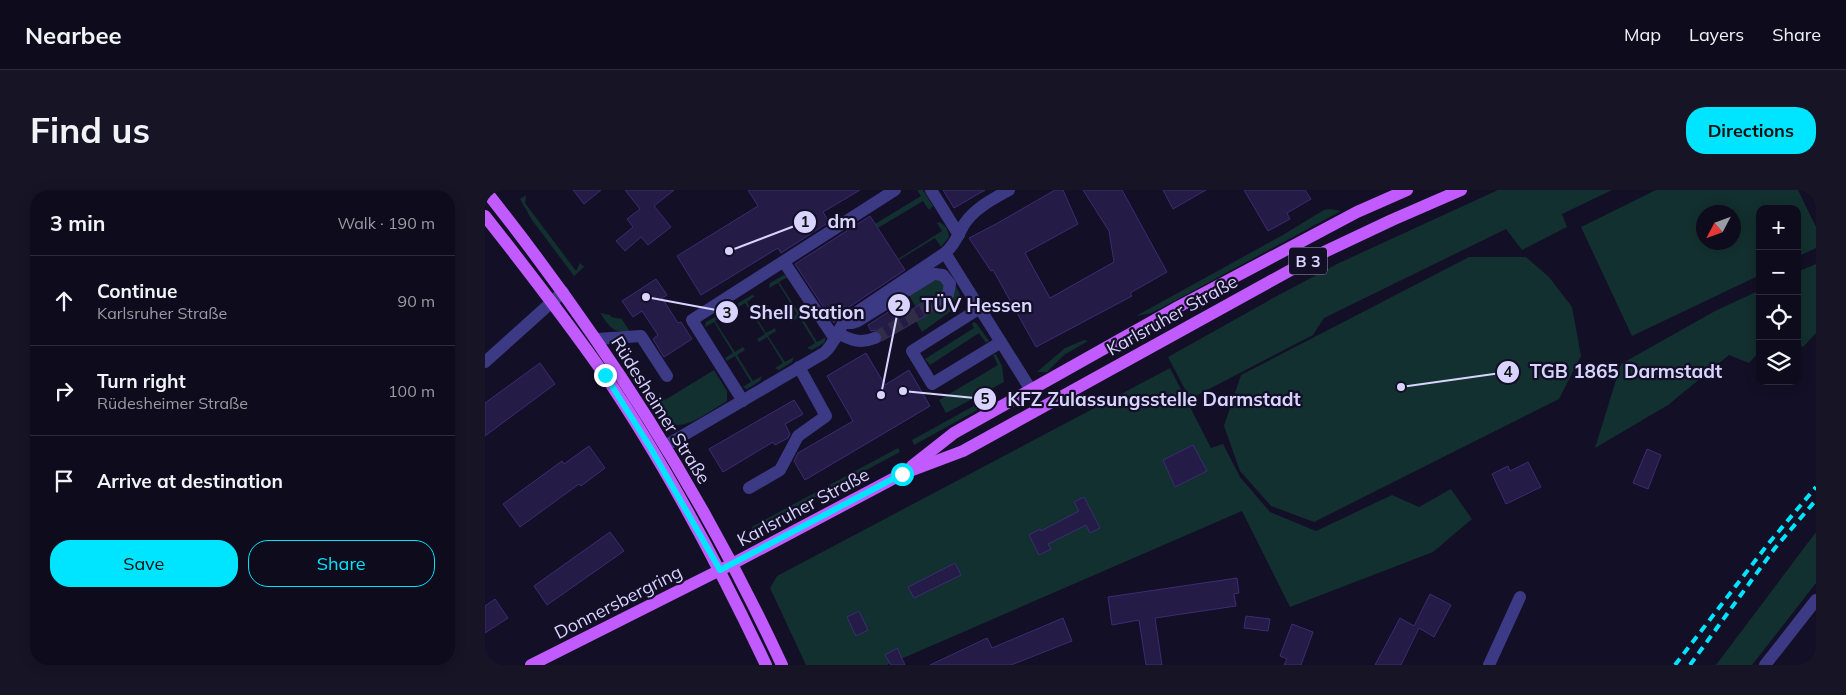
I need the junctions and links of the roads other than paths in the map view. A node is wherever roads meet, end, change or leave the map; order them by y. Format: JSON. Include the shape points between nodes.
{"nodes":[{"id":1,"x":485,"y":190,"type":"edge"},
{"id":2,"x":492,"y":190,"type":"edge"},
{"id":3,"x":895,"y":190,"type":"edge"},
{"id":4,"x":931,"y":190,"type":"edge"},
{"id":5,"x":1009,"y":190,"type":"edge"},
{"id":6,"x":1407,"y":190,"type":"edge"},
{"id":7,"x":1461,"y":190,"type":"edge"},
{"id":8,"x":497,"y":206,"type":"junction"},
{"id":9,"x":485,"y":216,"type":"edge"},
{"id":10,"x":959,"y":235,"type":"junction"},
{"id":11,"x":945,"y":253,"type":"junction"},
{"id":12,"x":784,"y":262,"type":"junction"},
{"id":13,"x":563,"y":292,"type":"junction"},
{"id":14,"x":941,"y":300,"type":"tunnel mouth"},
{"id":15,"x":552,"y":301,"type":"junction"},
{"id":16,"x":980,"y":308,"type":"junction"},
{"id":17,"x":838,"y":332,"type":"junction"},
{"id":18,"x":875,"y":338,"type":"tunnel mouth"},
{"id":19,"x":597,"y":339,"type":"junction"},
{"id":20,"x":1001,"y":342,"type":"junction"},
{"id":21,"x":485,"y":362,"type":"edge"},
{"id":22,"x":799,"y":367,"type":"junction"},
{"id":23,"x":667,"y":376,"type":"dead end"},
{"id":24,"x":1031,"y":390,"type":"junction"},
{"id":25,"x":743,"y":401,"type":"junction"},
{"id":26,"x":665,"y":446,"type":"junction"},
{"id":27,"x":902,"y":474,"type":"junction"},
{"id":28,"x":749,"y":488,"type":"dead end"},
{"id":29,"x":732,"y":564,"type":"junction"},
{"id":30,"x":720,"y":570,"type":"junction"},
{"id":31,"x":1520,"y":597,"type":"dead end"},
{"id":32,"x":1816,"y":600,"type":"edge"},
{"id":33,"x":531,"y":665,"type":"edge"},
{"id":34,"x":766,"y":665,"type":"edge"},
{"id":35,"x":782,"y":665,"type":"edge"},
{"id":36,"x":1489,"y":665,"type":"edge"},
{"id":37,"x":1765,"y":665,"type":"edge"}],
"edges":[{"from":1,"to":8,"type":"main road","name":"Rüdesheimer Straße"},
{"from":2,"to":8,"type":"street"},
{"from":3,"to":12,"type":"street"},
{"from":4,"to":10,"type":"street"},
{"from":5,"to":10,"type":"street","via":[[973,214]]},
{"from":6,"to":24,"type":"main road","name":"Karlsruher Straße","number":"B 3","via":[[1357,212]]},
{"from":7,"to":27,"type":"main road","name":"Karlsruher Straße","number":"B 3","via":[[1318,255],[963,451]]},
{"from":8,"to":13,"type":"main road","name":"Rüdesheimer Straße"},
{"from":9,"to":15,"type":"main road","name":"Rüdesheimer Straße"},
{"from":10,"to":11,"type":"street"},
{"from":11,"to":16,"type":"street"},
{"from":11,"to":17,"type":"street","via":[[853,314]]},
{"from":12,"to":17,"type":"street"},
{"from":12,"to":25,"type":"street","via":[[692,320]]},
{"from":13,"to":15,"type":"street"},
{"from":13,"to":19,"type":"main road","name":"Rüdesheimer Straße"},
{"from":14,"to":17,"type":"street","via":[[948,294],[950,284],[943,275],[934,274]]},
{"from":15,"to":21,"type":"street"},
{"from":15,"to":30,"type":"main road","name":"Rüdesheimer Straße","via":[[605,375],[650,447]]},
{"from":16,"to":20,"type":"street"},
{"from":16,"to":20,"type":"street","via":[[912,351],[927,376],[932,384]]},
{"from":17,"to":18,"type":"street","via":[[855,341]]},
{"from":17,"to":22,"type":"street","via":[[824,352]]},
{"from":19,"to":23,"type":"street","via":[[641,336]]},
{"from":19,"to":26,"type":"main road","name":"Rüdesheimer Straße"},
{"from":20,"to":24,"type":"street"},
{"from":22,"to":25,"type":"street"},
{"from":22,"to":28,"type":"street","via":[[825,416],[798,436],[780,470]]},
{"from":24,"to":27,"type":"main road","name":"Karlsruher Straße","number":"B 3","via":[[954,433]]},
{"from":25,"to":26,"type":"street"},
{"from":26,"to":29,"type":"main road","name":"Rüdesheimer Straße"},
{"from":27,"to":29,"type":"main road","name":"Karlsruher Straße","number":"B 3"},
{"from":29,"to":30,"type":"main road","name":"Karlsruher Straße","number":"B 3"},
{"from":29,"to":35,"type":"main road","name":"Rüdesheimer Straße"},
{"from":30,"to":33,"type":"main road","name":"Donnersbergring"},
{"from":30,"to":34,"type":"main road","name":"Rüdesheimer Straße"},
{"from":31,"to":36,"type":"street"},
{"from":32,"to":37,"type":"street"}]}
